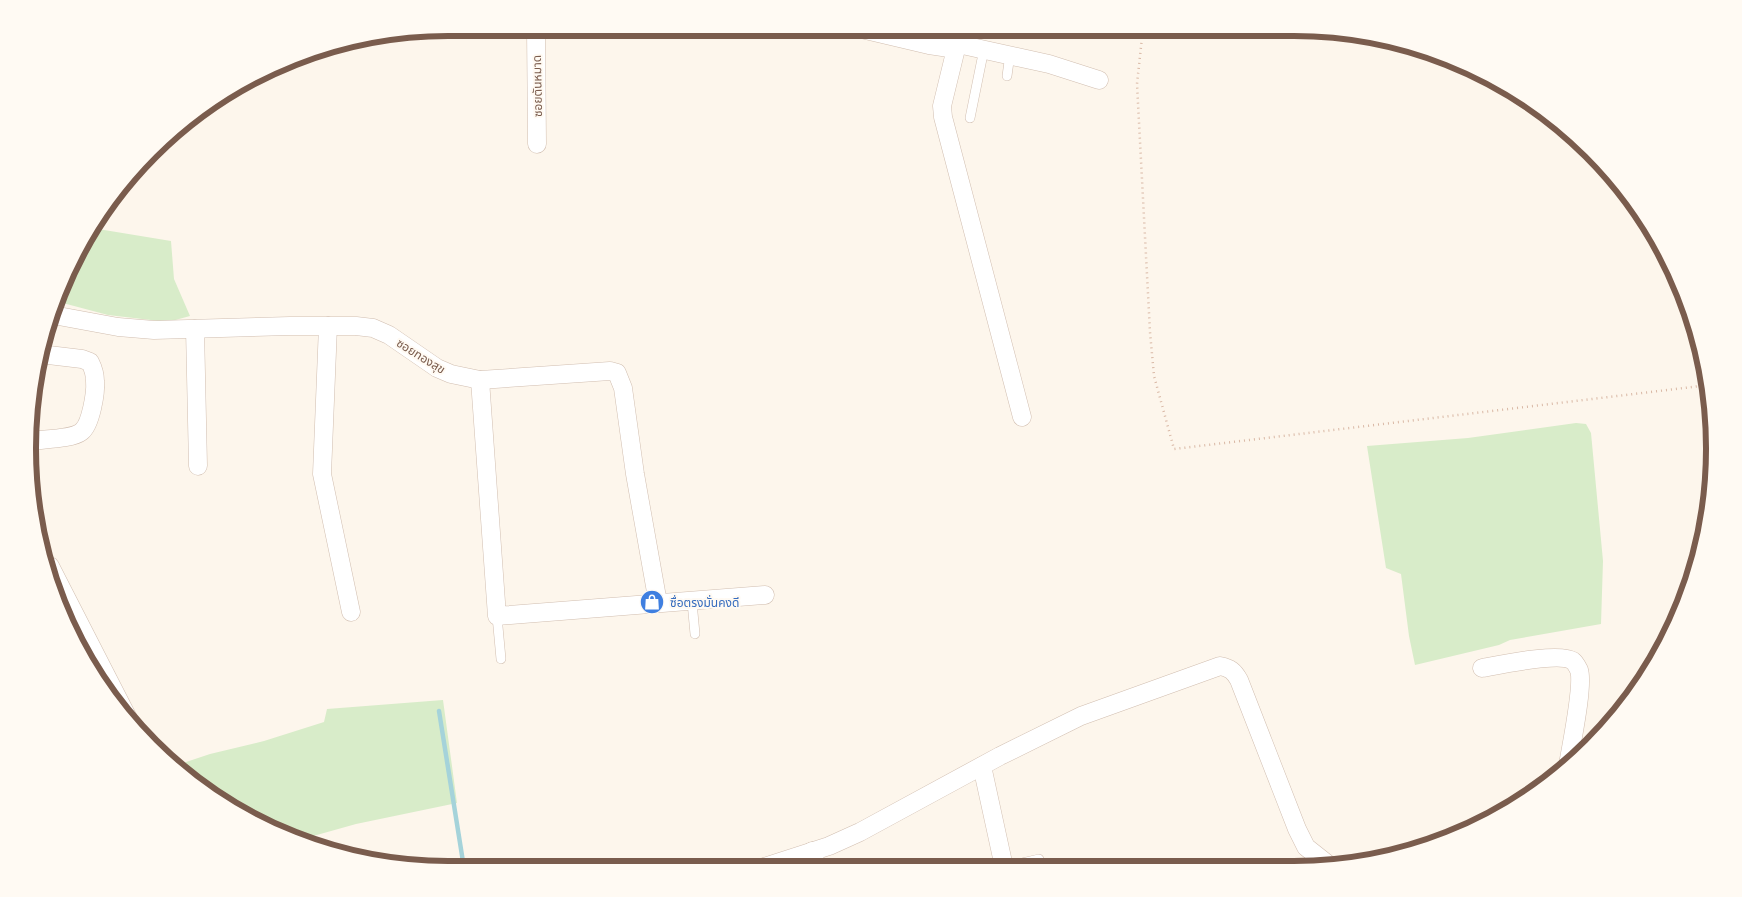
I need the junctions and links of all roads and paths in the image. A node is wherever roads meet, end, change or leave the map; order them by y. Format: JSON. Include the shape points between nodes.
{"nodes":[{"id":1,"x":536,"y":36,"type":"edge"},
{"id":2,"x":891,"y":36,"type":"edge"},
{"id":3,"x":1142,"y":36,"type":"edge"},
{"id":4,"x":958,"y":40,"type":"edge"},
{"id":5,"x":984,"y":49,"type":"junction"},
{"id":6,"x":1010,"y":54,"type":"junction"},
{"id":7,"x":1007,"y":76,"type":"dead end"},
{"id":8,"x":1099,"y":80,"type":"dead end"},
{"id":9,"x":970,"y":118,"type":"dead end"},
{"id":10,"x":537,"y":144,"type":"dead end"},
{"id":11,"x":58,"y":316,"type":"edge"},
{"id":12,"x":328,"y":326,"type":"junction"},
{"id":13,"x":195,"y":329,"type":"junction"},
{"id":14,"x":47,"y":355,"type":"edge"},
{"id":15,"x":480,"y":380,"type":"junction"},
{"id":16,"x":1701,"y":386,"type":"edge"},
{"id":17,"x":1022,"y":417,"type":"dead end"},
{"id":18,"x":36,"y":440,"type":"edge"},
{"id":19,"x":198,"y":466,"type":"dead end"},
{"id":20,"x":766,"y":595,"type":"dead end"},
{"id":21,"x":64,"y":596,"type":"edge"},
{"id":22,"x":692,"y":602,"type":"junction"},
{"id":23,"x":658,"y":603,"type":"junction"},
{"id":24,"x":351,"y":612,"type":"dead end"},
{"id":25,"x":497,"y":616,"type":"junction"},
{"id":26,"x":695,"y":634,"type":"dead end"},
{"id":27,"x":501,"y":660,"type":"dead end"},
{"id":28,"x":1482,"y":668,"type":"dead end"},
{"id":29,"x":110,"y":683,"type":"edge"},
{"id":30,"x":1570,"y":754,"type":"edge"},
{"id":31,"x":982,"y":766,"type":"junction"},
{"id":32,"x":815,"y":859,"type":"edge"},
{"id":33,"x":1039,"y":859,"type":"dead end"},
{"id":34,"x":1322,"y":860,"type":"edge"},
{"id":35,"x":1003,"y":861,"type":"edge"},
{"id":36,"x":1030,"y":861,"type":"edge"}],
"edges":[{"from":1,"to":10,"type":"street","name":"ซอยตันหมาด"},
{"from":2,"to":4,"type":"street","via":[[929,45]]},
{"from":3,"to":16,"type":"path","via":[[1137,84],[1150,332],[1154,376],[1174,449]]},
{"from":4,"to":5,"type":"street"},
{"from":4,"to":17,"type":"street","via":[[942,106],[943,117]]},
{"from":5,"to":6,"type":"street"},
{"from":5,"to":9,"type":"lane"},
{"from":6,"to":7,"type":"lane"},
{"from":6,"to":8,"type":"street"},
{"from":11,"to":13,"type":"street","name":"ซอยทองสุข","via":[[118,327]]},
{"from":12,"to":13,"type":"street","name":"ซอยทองสุข"},
{"from":12,"to":15,"type":"street","name":"ซอยทองสุข","via":[[373,328],[389,335],[437,368]]},
{"from":12,"to":24,"type":"street","via":[[322,474]]},
{"from":13,"to":19,"type":"street"},
{"from":14,"to":18,"type":"street","via":[[90,362],[96,382],[94,401],[86,428],[80,433]]},
{"from":15,"to":23,"type":"street","name":"ซอยทองสุข","via":[[617,373],[623,388]]},
{"from":15,"to":25,"type":"street"},
{"from":20,"to":22,"type":"street"},
{"from":21,"to":29,"type":"street"},
{"from":22,"to":23,"type":"street"},
{"from":22,"to":26,"type":"lane"},
{"from":23,"to":25,"type":"street"},
{"from":25,"to":27,"type":"lane"},
{"from":28,"to":30,"type":"street","via":[[1529,660],[1564,658],[1574,661],[1579,670],[1579,690]]},
{"from":31,"to":32,"type":"street"},
{"from":31,"to":34,"type":"street","via":[[1081,716],[1220,666],[1227,667],[1239,680],[1297,830],[1306,847]]},
{"from":31,"to":35,"type":"street"},
{"from":33,"to":36,"type":"lane"}]}
